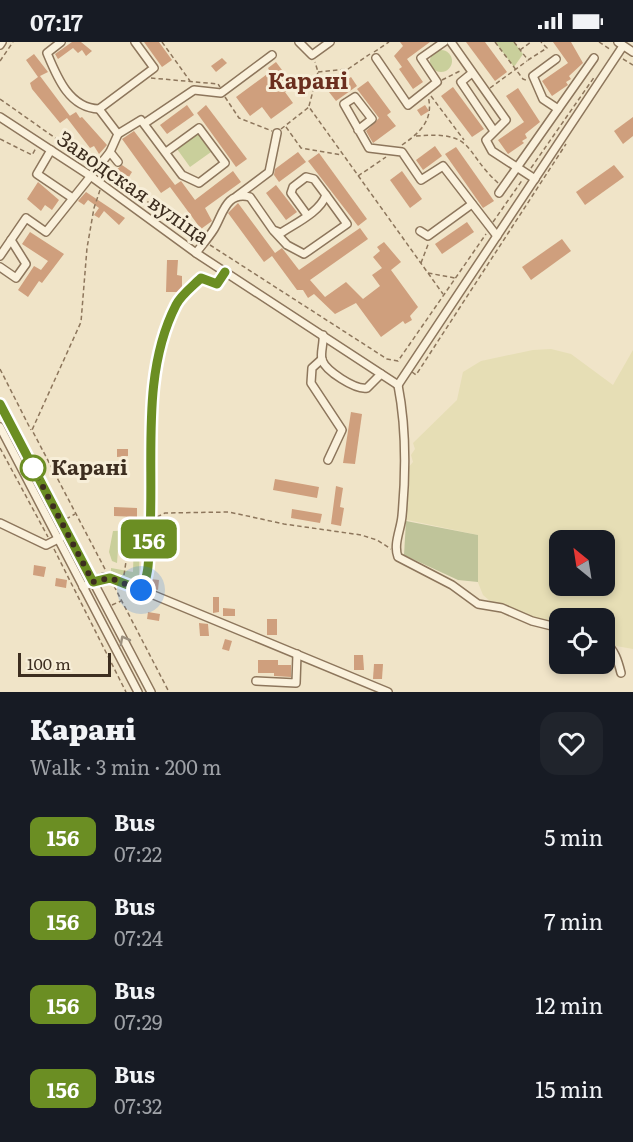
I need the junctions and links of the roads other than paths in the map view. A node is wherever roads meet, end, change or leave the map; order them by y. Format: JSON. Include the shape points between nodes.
{"nodes":[{"id":1,"x":61,"y":42,"type":"edge"},
{"id":2,"x":135,"y":42,"type":"edge"},
{"id":3,"x":299,"y":42,"type":"edge"},
{"id":4,"x":330,"y":42,"type":"edge"},
{"id":5,"x":444,"y":42,"type":"edge"},
{"id":6,"x":450,"y":42,"type":"edge"},
{"id":7,"x":620,"y":44,"type":"edge"},
{"id":8,"x":633,"y":52,"type":"edge"},
{"id":9,"x":272,"y":55,"type":"dead end"},
{"id":10,"x":376,"y":58,"type":"dead end"},
{"id":11,"x":594,"y":58,"type":"dead end"},
{"id":12,"x":556,"y":59,"type":"dead end"},
{"id":13,"x":472,"y":73,"type":"junction"},
{"id":14,"x":99,"y":109,"type":"junction"},
{"id":15,"x":558,"y":109,"type":"junction"},
{"id":16,"x":0,"y":117,"type":"edge"},
{"id":17,"x":145,"y":123,"type":"junction"},
{"id":18,"x":358,"y":130,"type":"junction"},
{"id":19,"x":494,"y":131,"type":"junction"},
{"id":20,"x":277,"y":133,"type":"road end"},
{"id":21,"x":117,"y":134,"type":"junction"},
{"id":22,"x":51,"y":150,"type":"junction"},
{"id":23,"x":110,"y":152,"type":"junction"},
{"id":24,"x":166,"y":152,"type":"junction"},
{"id":25,"x":118,"y":162,"type":"dead end"},
{"id":26,"x":517,"y":168,"type":"junction"},
{"id":27,"x":88,"y":176,"type":"junction"},
{"id":28,"x":535,"y":179,"type":"junction"},
{"id":29,"x":500,"y":190,"type":"road end"},
{"id":30,"x":326,"y":195,"type":"junction"},
{"id":31,"x":71,"y":197,"type":"junction"},
{"id":32,"x":235,"y":198,"type":"junction"},
{"id":33,"x":472,"y":204,"type":"junction"},
{"id":34,"x":307,"y":215,"type":"junction"},
{"id":35,"x":273,"y":230,"type":"junction"},
{"id":36,"x":420,"y":231,"type":"dead end"},
{"id":37,"x":497,"y":236,"type":"junction"},
{"id":38,"x":11,"y":240,"type":"junction"},
{"id":39,"x":196,"y":253,"type":"junction"},
{"id":40,"x":0,"y":256,"type":"edge"},
{"id":41,"x":0,"y":267,"type":"edge"},
{"id":42,"x":225,"y":272,"type":"junction"},
{"id":43,"x":323,"y":336,"type":"junction"},
{"id":44,"x":322,"y":359,"type":"junction"},
{"id":45,"x":381,"y":374,"type":"junction"},
{"id":46,"x":398,"y":385,"type":"junction"},
{"id":47,"x":0,"y":404,"type":"edge"},
{"id":48,"x":0,"y":427,"type":"edge"},
{"id":49,"x":328,"y":460,"type":"dead end"},
{"id":50,"x":0,"y":523,"type":"edge"},
{"id":51,"x":68,"y":535,"type":"junction"},
{"id":52,"x":54,"y":541,"type":"junction"},
{"id":53,"x":93,"y":582,"type":"junction"},
{"id":54,"x":83,"y":587,"type":"junction"},
{"id":55,"x":141,"y":590,"type":"junction"},
{"id":56,"x":549,"y":625,"type":"edge"},
{"id":57,"x":297,"y":654,"type":"junction"},
{"id":58,"x":615,"y":657,"type":"edge"},
{"id":59,"x":621,"y":673,"type":"dead end"},
{"id":60,"x":256,"y":681,"type":"dead end"},
{"id":61,"x":138,"y":692,"type":"edge"},
{"id":62,"x":151,"y":692,"type":"edge"},
{"id":63,"x":388,"y":692,"type":"edge"}],
"edges":[{"from":1,"to":14,"type":"street","via":[[47,53],[60,84],[77,101]]},
{"from":2,"to":14,"type":"street","via":[[154,68]]},
{"from":3,"to":4,"type":"street","via":[[312,55]]},
{"from":5,"to":10,"type":"street","via":[[421,58],[437,82],[408,105]]},
{"from":6,"to":13,"type":"street"},
{"from":7,"to":8,"type":"street"},
{"from":7,"to":28,"type":"street"},
{"from":9,"to":17,"type":"street","via":[[222,92],[194,90]]},
{"from":11,"to":15,"type":"street"},
{"from":12,"to":15,"type":"street","via":[[533,76],[543,99]]},
{"from":13,"to":19,"type":"street","via":[[461,82]]},
{"from":13,"to":19,"type":"street","via":[[506,120]]},
{"from":14,"to":21,"type":"street"},
{"from":15,"to":26,"type":"street"},
{"from":16,"to":22,"type":"street","name":"Заводская вуліца"},
{"from":17,"to":21,"type":"street","via":[[141,120]]},
{"from":17,"to":24,"type":"street"},
{"from":18,"to":18,"type":"street","via":[[372,119],[355,97],[344,104]]},
{"from":18,"to":33,"type":"street","via":[[369,148],[402,152],[421,180],[443,166]]},
{"from":19,"to":26,"type":"street","via":[[486,140],[492,151]]},
{"from":20,"to":32,"type":"street","via":[[269,172]]},
{"from":21,"to":23,"type":"street"},
{"from":22,"to":27,"type":"street","name":"Заводская вуліца"},
{"from":22,"to":31,"type":"street","via":[[37,174]]},
{"from":23,"to":25,"type":"street"},
{"from":23,"to":27,"type":"street"},
{"from":24,"to":24,"type":"street","via":[[182,174],[199,183],[225,163],[199,128]]},
{"from":26,"to":28,"type":"street"},
{"from":26,"to":29,"type":"street"},
{"from":27,"to":31,"type":"street"},
{"from":27,"to":39,"type":"street","name":"Заводская вуліца"},
{"from":28,"to":37,"type":"street"},
{"from":30,"to":34,"type":"street","via":[[323,203]]},
{"from":30,"to":34,"type":"street","via":[[314,178],[306,177],[293,187],[291,193]]},
{"from":30,"to":35,"type":"street","via":[[347,224],[304,254],[287,245]]},
{"from":31,"to":38,"type":"street","via":[[46,232],[26,218]]},
{"from":32,"to":35,"type":"street","via":[[250,197]]},
{"from":32,"to":39,"type":"street","via":[[223,207],[214,229]]},
{"from":33,"to":36,"type":"street","via":[[428,236]]},
{"from":33,"to":37,"type":"street"},
{"from":34,"to":35,"type":"street","via":[[281,233]]},
{"from":37,"to":46,"type":"street"},
{"from":38,"to":40,"type":"street"},
{"from":38,"to":41,"type":"street","via":[[26,264],[16,278]]},
{"from":39,"to":42,"type":"street","name":"Заводская вуліца"},
{"from":42,"to":43,"type":"street","name":"Заводская вуліца"},
{"from":42,"to":55,"type":"street","via":[[217,284],[201,278],[177,303],[162,340],[153,386],[150,520],[146,580]]},
{"from":43,"to":44,"type":"street"},
{"from":43,"to":45,"type":"street","name":"Заводская вуліца"},
{"from":44,"to":45,"type":"street","via":[[329,369],[363,389]]},
{"from":44,"to":49,"type":"street","via":[[312,368],[311,383],[342,430]]},
{"from":45,"to":46,"type":"street","name":"Заводская вуліца"},
{"from":46,"to":56,"type":"street","via":[[404,414],[402,516],[396,550],[405,562],[441,579],[478,604],[502,608]]},
{"from":47,"to":51,"type":"street"},
{"from":48,"to":52,"type":"street"},
{"from":50,"to":52,"type":"street","via":[[46,545]]},
{"from":51,"to":52,"type":"street"},
{"from":51,"to":53,"type":"street"},
{"from":52,"to":54,"type":"street"},
{"from":53,"to":54,"type":"street"},
{"from":53,"to":55,"type":"street","via":[[110,578]]},
{"from":62,"to":53,"type":"street","one_way":true},
{"from":54,"to":61,"type":"street"},
{"from":55,"to":57,"type":"street"},
{"from":57,"to":60,"type":"street","via":[[296,683]]},
{"from":57,"to":63,"type":"street"},
{"from":58,"to":59,"type":"street"}]}
